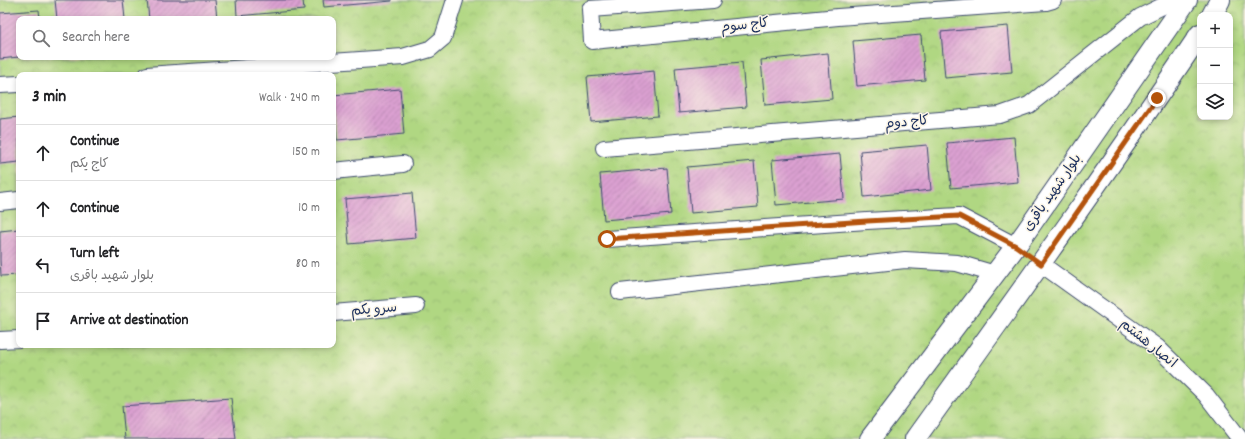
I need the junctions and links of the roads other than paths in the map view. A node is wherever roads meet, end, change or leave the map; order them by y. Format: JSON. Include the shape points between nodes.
{"nodes":[{"id":1,"x":455,"y":0,"type":"edge"},
{"id":2,"x":713,"y":0,"type":"edge"},
{"id":3,"x":1053,"y":0,"type":"edge"},
{"id":4,"x":1175,"y":0,"type":"edge"},
{"id":5,"x":1187,"y":0,"type":"edge"},
{"id":6,"x":1220,"y":0,"type":"edge"},
{"id":7,"x":1214,"y":12,"type":"edge"},
{"id":8,"x":1197,"y":38,"type":"edge"},
{"id":9,"x":190,"y":72,"type":"edge"},
{"id":10,"x":16,"y":84,"type":"edge"},
{"id":11,"x":0,"y":85,"type":"edge"},
{"id":12,"x":604,"y":148,"type":"dead end"},
{"id":13,"x":403,"y":164,"type":"dead end"},
{"id":14,"x":336,"y":171,"type":"edge"},
{"id":15,"x":16,"y":200,"type":"edge"},
{"id":16,"x":0,"y":202,"type":"edge"},
{"id":17,"x":607,"y":239,"type":"dead end"},
{"id":18,"x":1016,"y":246,"type":"junction"},
{"id":19,"x":1041,"y":264,"type":"junction"},
{"id":20,"x":995,"y":274,"type":"junction"},
{"id":21,"x":620,"y":292,"type":"dead end"},
{"id":22,"x":416,"y":306,"type":"dead end"},
{"id":23,"x":336,"y":313,"type":"edge"},
{"id":24,"x":16,"y":339,"type":"edge"},
{"id":25,"x":0,"y":340,"type":"edge"},
{"id":26,"x":870,"y":439,"type":"edge"},
{"id":27,"x":915,"y":439,"type":"edge"},
{"id":28,"x":1240,"y":439,"type":"edge"}],
"edges":[{"from":1,"to":9,"type":"street","via":[[443,38],[430,49],[402,57]]},
{"from":2,"to":3,"type":"street","name":"کاج سوم","via":[[590,9],[592,41],[838,17]]},
{"from":4,"to":12,"type":"street","name":"کاج دوم","via":[[1140,17],[1029,105],[1000,115]]},
{"from":5,"to":18,"type":"street","name":"بلوار شهید باقری"},
{"from":6,"to":7,"type":"street"},
{"from":8,"to":19,"type":"street"},
{"from":10,"to":11,"type":"street"},
{"from":13,"to":14,"type":"street"},
{"from":15,"to":16,"type":"street"},
{"from":17,"to":18,"type":"street","via":[[959,216]]},
{"from":18,"to":19,"type":"street"},
{"from":18,"to":20,"type":"street","name":"بلوار شهید باقری"},
{"from":19,"to":27,"type":"street"},
{"from":19,"to":28,"type":"street","name":"انصار هشتم","via":[[1157,347],[1206,395]]},
{"from":20,"to":21,"type":"street","via":[[957,263],[905,260]]},
{"from":20,"to":26,"type":"street","name":"بلوار شهید باقری"},
{"from":22,"to":23,"type":"street","name":"سرو یکم"},
{"from":24,"to":25,"type":"street"}]}
